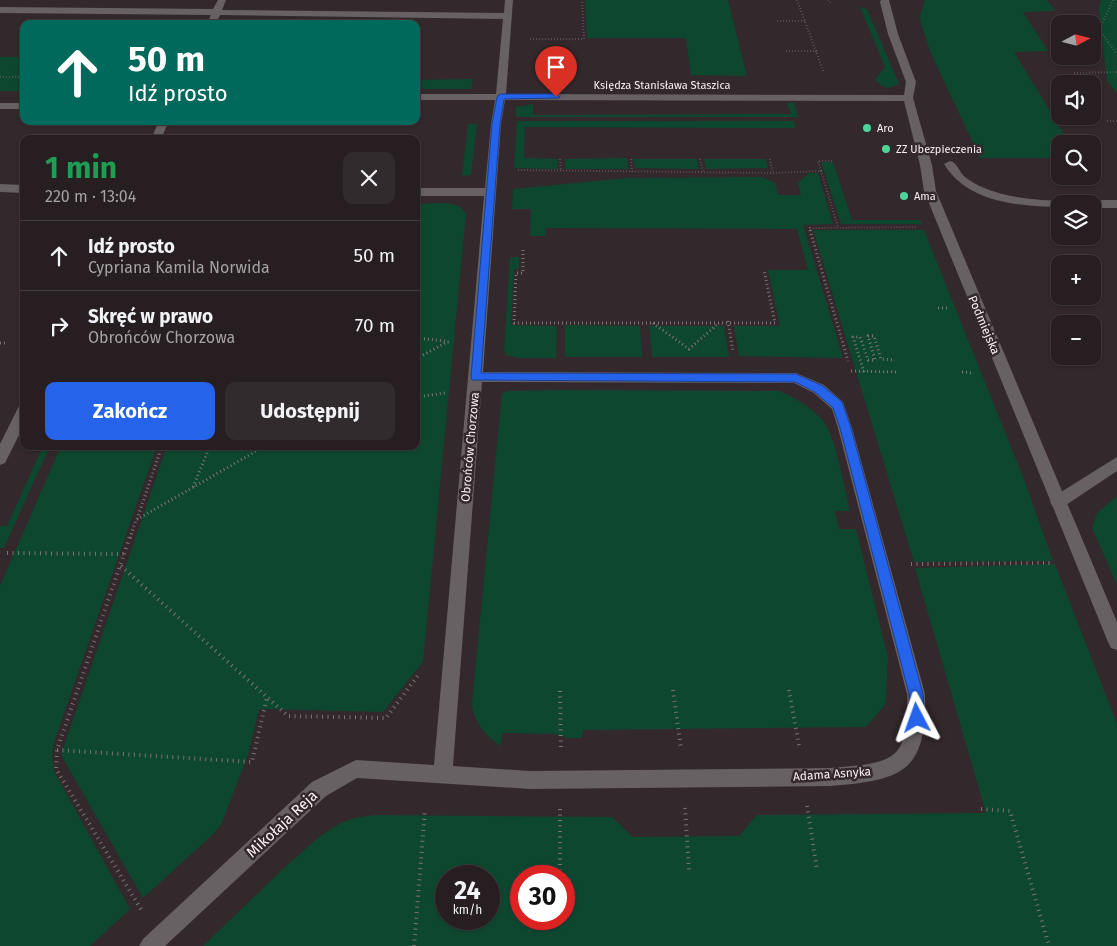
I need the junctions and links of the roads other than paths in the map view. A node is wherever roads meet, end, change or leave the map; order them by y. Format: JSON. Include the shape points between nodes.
{"nodes":[{"id":1,"x":222,"y":0,"type":"edge"},
{"id":2,"x":509,"y":0,"type":"edge"},
{"id":3,"x":885,"y":0,"type":"edge"},
{"id":4,"x":0,"y":10,"type":"edge"},
{"id":5,"x":216,"y":12,"type":"junction"},
{"id":6,"x":508,"y":16,"type":"junction"},
{"id":7,"x":213,"y":20,"type":"edge"},
{"id":8,"x":420,"y":97,"type":"edge"},
{"id":9,"x":500,"y":97,"type":"junction"},
{"id":10,"x":908,"y":98,"type":"junction"},
{"id":11,"x":0,"y":106,"type":"edge"},
{"id":12,"x":20,"y":106,"type":"edge"},
{"id":13,"x":950,"y":164,"type":"dead end"},
{"id":14,"x":0,"y":188,"type":"edge"},
{"id":15,"x":20,"y":188,"type":"edge"},
{"id":16,"x":420,"y":192,"type":"edge"},
{"id":17,"x":491,"y":192,"type":"junction"},
{"id":18,"x":1117,"y":204,"type":"edge"},
{"id":19,"x":476,"y":377,"type":"junction"},
{"id":20,"x":20,"y":418,"type":"edge"},
{"id":21,"x":0,"y":459,"type":"edge"},
{"id":22,"x":1117,"y":463,"type":"edge"},
{"id":23,"x":1058,"y":502,"type":"junction"},
{"id":24,"x":1117,"y":642,"type":"edge"},
{"id":25,"x":443,"y":774,"type":"junction"},
{"id":26,"x":150,"y":946,"type":"edge"}],
"edges":[{"from":1,"to":5,"type":"street"},
{"from":2,"to":6,"type":"street","name":"Obrońców Chorzowa"},
{"from":3,"to":10,"type":"street","name":"Podmiejska","via":[[893,34],[911,82]]},
{"from":4,"to":5,"type":"street"},
{"from":5,"to":6,"type":"street"},
{"from":5,"to":7,"type":"street"},
{"from":6,"to":9,"type":"street","name":"Obrońców Chorzowa"},
{"from":8,"to":9,"type":"street","name":"Księdza Stanisława Staszica"},
{"from":9,"to":10,"type":"street","name":"Księdza Stanisława Staszica"},
{"from":9,"to":17,"type":"street","name":"Obrońców Chorzowa"},
{"from":10,"to":23,"type":"street","name":"Podmiejska","via":[[930,191],[940,218]]},
{"from":11,"to":12,"type":"street"},
{"from":13,"to":18,"type":"street","via":[[962,180],[996,196],[1021,202]]},
{"from":14,"to":15,"type":"street"},
{"from":16,"to":17,"type":"street"},
{"from":17,"to":19,"type":"street","name":"Obrońców Chorzowa"},
{"from":19,"to":25,"type":"street","name":"Obrońców Chorzowa"},
{"from":19,"to":25,"type":"street","name":"Adama Asnyka","via":[[796,378],[819,389],[838,406],[845,428],[916,694],[917,718],[915,740],[907,754],[894,766],[863,774],[530,780]]},
{"from":20,"to":21,"type":"street"},
{"from":22,"to":23,"type":"street"},
{"from":23,"to":24,"type":"street","name":"Podmiejska"},
{"from":25,"to":26,"type":"street","name":"Mikołaja Reja","via":[[356,769],[320,789]]}]}
